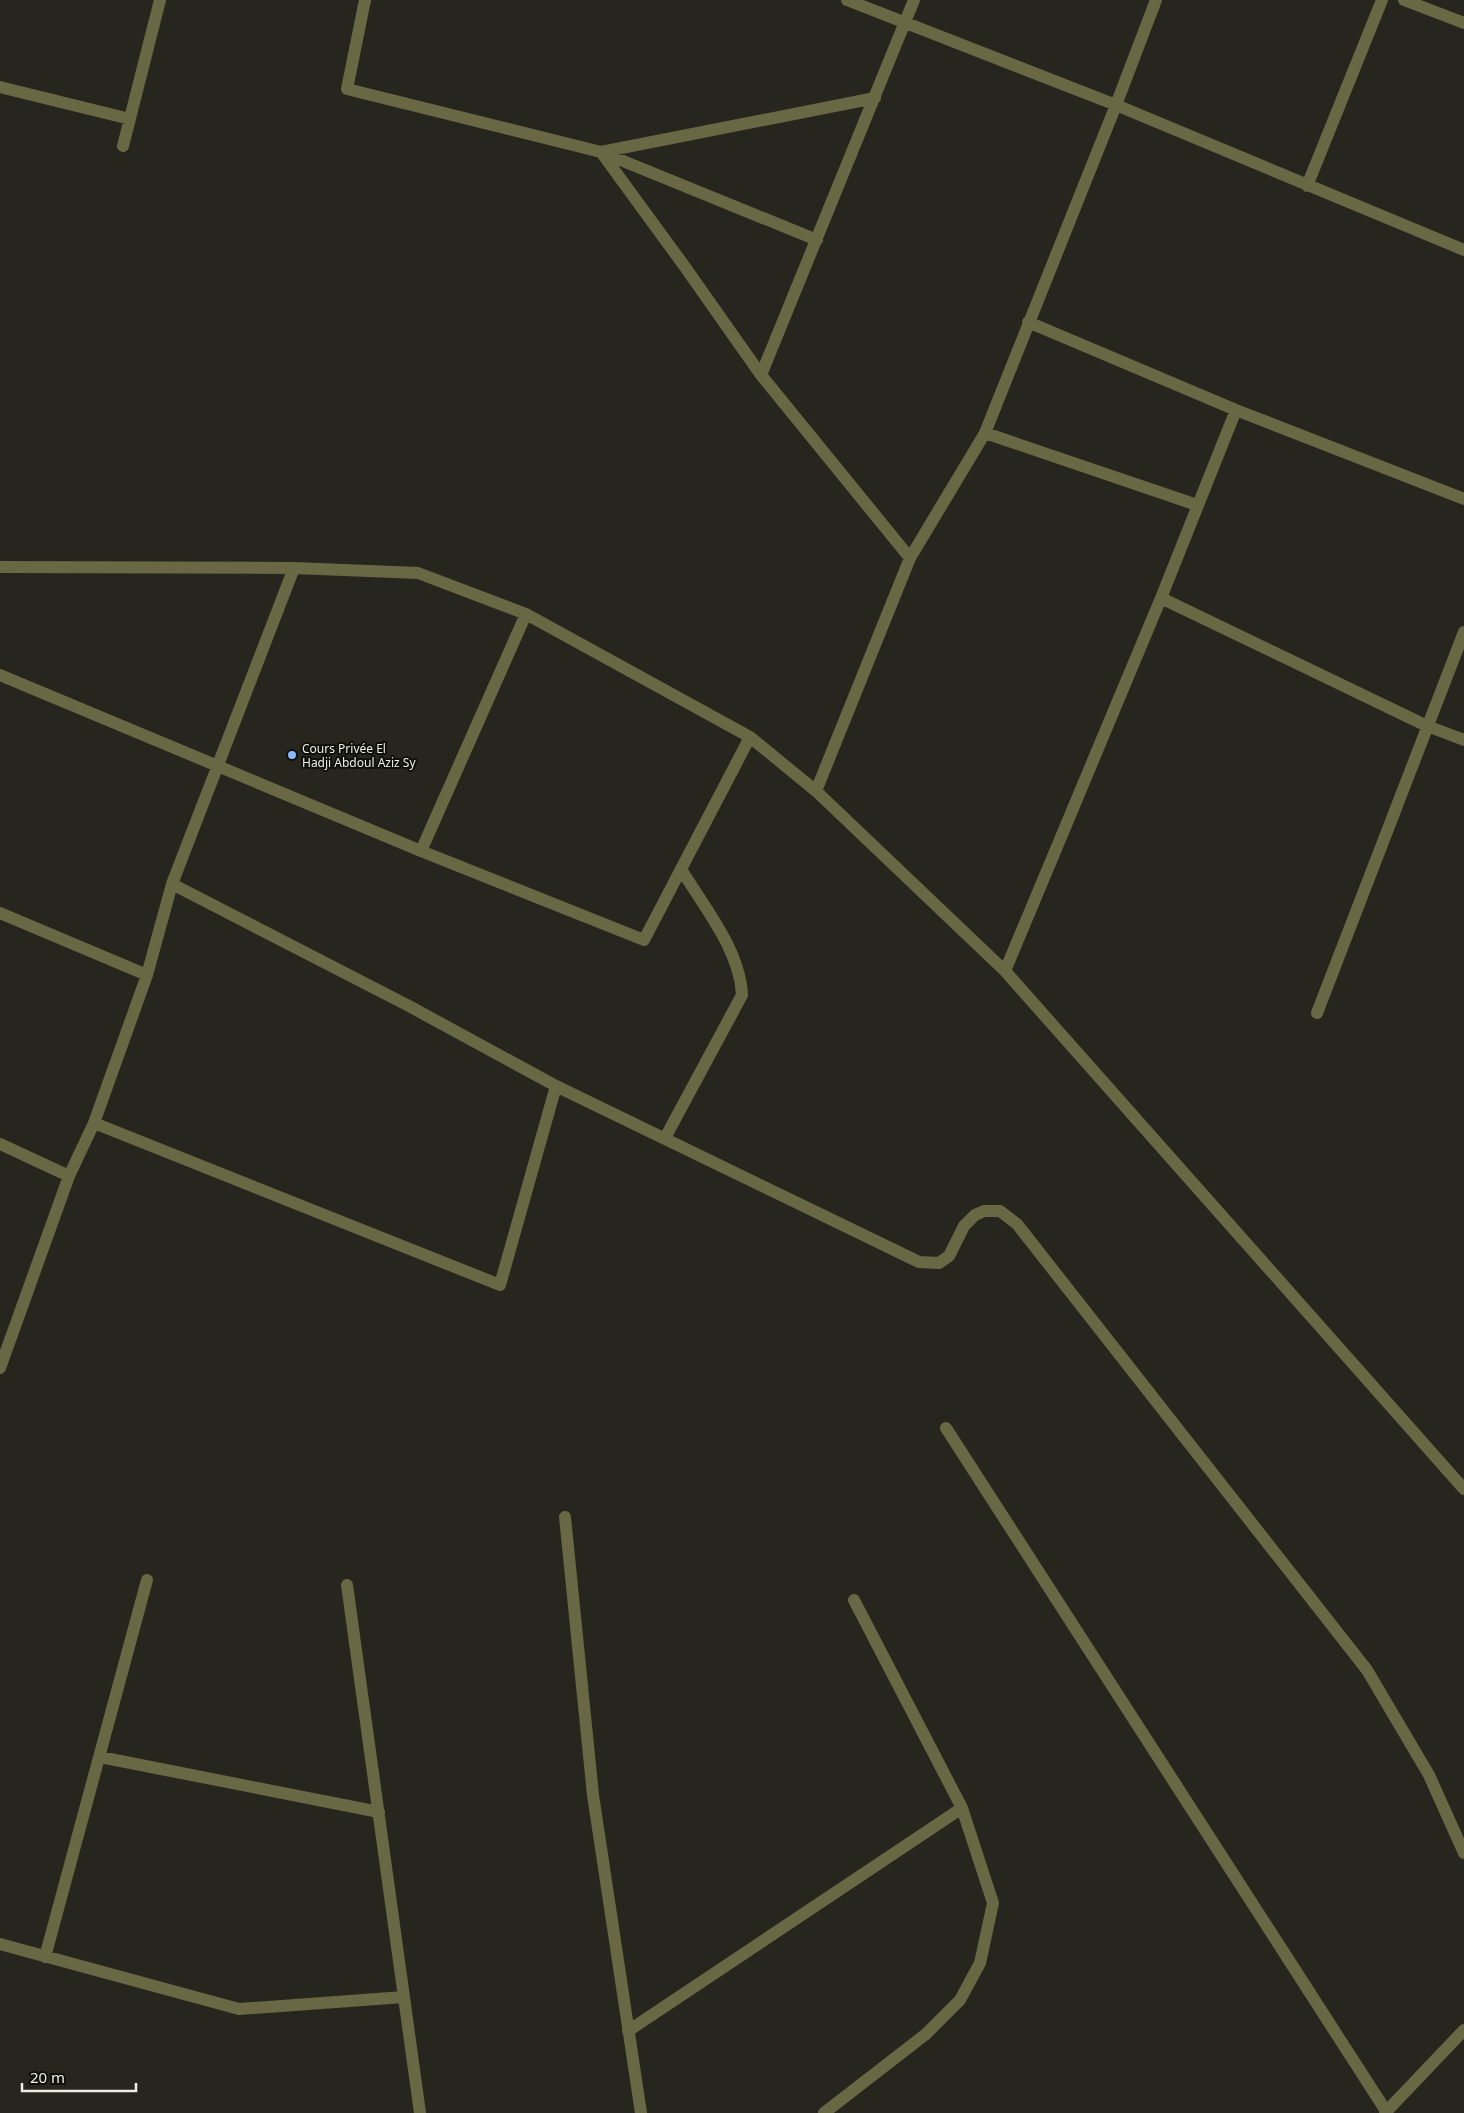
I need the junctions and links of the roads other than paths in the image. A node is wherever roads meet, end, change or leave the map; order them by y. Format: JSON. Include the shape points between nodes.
{"nodes":[{"id":1,"x":160,"y":0,"type":"edge"},
{"id":2,"x":365,"y":0,"type":"edge"},
{"id":3,"x":847,"y":0,"type":"edge"},
{"id":4,"x":914,"y":0,"type":"edge"},
{"id":5,"x":1156,"y":0,"type":"edge"},
{"id":6,"x":1382,"y":0,"type":"edge"},
{"id":7,"x":1404,"y":0,"type":"edge"},
{"id":8,"x":905,"y":23,"type":"junction"},
{"id":9,"x":1464,"y":23,"type":"edge"},
{"id":10,"x":0,"y":87,"type":"edge"},
{"id":11,"x":875,"y":98,"type":"junction"},
{"id":12,"x":1116,"y":106,"type":"junction"},
{"id":13,"x":130,"y":119,"type":"junction"},
{"id":14,"x":123,"y":146,"type":"dead end"},
{"id":15,"x":601,"y":152,"type":"junction"},
{"id":16,"x":1307,"y":186,"type":"junction"},
{"id":17,"x":817,"y":240,"type":"junction"},
{"id":18,"x":1464,"y":250,"type":"edge"},
{"id":19,"x":1028,"y":322,"type":"junction"},
{"id":20,"x":762,"y":375,"type":"junction"},
{"id":21,"x":1236,"y":410,"type":"junction"},
{"id":22,"x":985,"y":433,"type":"junction"},
{"id":23,"x":1464,"y":499,"type":"edge"},
{"id":24,"x":1197,"y":506,"type":"junction"},
{"id":25,"x":910,"y":558,"type":"junction"},
{"id":26,"x":0,"y":567,"type":"edge"},
{"id":27,"x":294,"y":568,"type":"junction"},
{"id":28,"x":1161,"y":598,"type":"junction"},
{"id":29,"x":526,"y":614,"type":"junction"},
{"id":30,"x":1464,"y":632,"type":"edge"},
{"id":31,"x":0,"y":674,"type":"edge"},
{"id":32,"x":1427,"y":726,"type":"junction"},
{"id":33,"x":750,"y":737,"type":"junction"},
{"id":34,"x":1464,"y":740,"type":"edge"},
{"id":35,"x":217,"y":766,"type":"junction"},
{"id":36,"x":816,"y":791,"type":"junction"},
{"id":37,"x":421,"y":851,"type":"junction"},
{"id":38,"x":681,"y":868,"type":"junction"},
{"id":39,"x":172,"y":884,"type":"junction"},
{"id":40,"x":0,"y":914,"type":"edge"},
{"id":41,"x":1005,"y":970,"type":"junction"},
{"id":42,"x":147,"y":975,"type":"junction"},
{"id":43,"x":1317,"y":1013,"type":"dead end"},
{"id":44,"x":556,"y":1086,"type":"junction"},
{"id":45,"x":94,"y":1123,"type":"junction"},
{"id":46,"x":665,"y":1138,"type":"junction"},
{"id":47,"x":0,"y":1144,"type":"edge"},
{"id":48,"x":69,"y":1176,"type":"junction"},
{"id":49,"x":0,"y":1368,"type":"edge"},
{"id":50,"x":946,"y":1428,"type":"dead end"},
{"id":51,"x":1464,"y":1489,"type":"edge"},
{"id":52,"x":565,"y":1517,"type":"dead end"},
{"id":53,"x":147,"y":1580,"type":"dead end"},
{"id":54,"x":347,"y":1584,"type":"dead end"},
{"id":55,"x":854,"y":1600,"type":"dead end"},
{"id":56,"x":100,"y":1757,"type":"junction"},
{"id":57,"x":962,"y":1808,"type":"junction"},
{"id":58,"x":379,"y":1812,"type":"junction"},
{"id":59,"x":1464,"y":1854,"type":"edge"},
{"id":60,"x":0,"y":1944,"type":"edge"},
{"id":61,"x":45,"y":1957,"type":"junction"},
{"id":62,"x":404,"y":1997,"type":"junction"},
{"id":63,"x":628,"y":2030,"type":"junction"},
{"id":64,"x":1464,"y":2030,"type":"edge"},
{"id":65,"x":1385,"y":2112,"type":"edge"},
{"id":66,"x":420,"y":2113,"type":"edge"},
{"id":67,"x":641,"y":2113,"type":"edge"},
{"id":68,"x":824,"y":2113,"type":"edge"}],
"edges":[{"from":1,"to":13,"type":"street"},
{"from":2,"to":15,"type":"street","via":[[348,89]]},
{"from":3,"to":8,"type":"street"},
{"from":4,"to":8,"type":"street"},
{"from":5,"to":12,"type":"street"},
{"from":6,"to":16,"type":"street"},
{"from":7,"to":9,"type":"street"},
{"from":8,"to":11,"type":"street"},
{"from":8,"to":12,"type":"street"},
{"from":10,"to":13,"type":"street"},
{"from":11,"to":15,"type":"street"},
{"from":11,"to":17,"type":"street"},
{"from":12,"to":16,"type":"street"},
{"from":12,"to":19,"type":"street"},
{"from":13,"to":14,"type":"street"},
{"from":15,"to":17,"type":"street"},
{"from":15,"to":20,"type":"street"},
{"from":16,"to":18,"type":"street"},
{"from":17,"to":20,"type":"street"},
{"from":19,"to":21,"type":"street"},
{"from":19,"to":22,"type":"street"},
{"from":20,"to":25,"type":"street"},
{"from":21,"to":23,"type":"street"},
{"from":21,"to":24,"type":"street"},
{"from":22,"to":24,"type":"street"},
{"from":22,"to":25,"type":"street"},
{"from":24,"to":28,"type":"street"},
{"from":25,"to":36,"type":"street"},
{"from":26,"to":27,"type":"street"},
{"from":27,"to":29,"type":"street","via":[[418,573]]},
{"from":27,"to":35,"type":"street"},
{"from":28,"to":32,"type":"street"},
{"from":28,"to":41,"type":"street"},
{"from":29,"to":33,"type":"street"},
{"from":29,"to":37,"type":"street"},
{"from":30,"to":32,"type":"street"},
{"from":31,"to":35,"type":"street"},
{"from":32,"to":34,"type":"street"},
{"from":32,"to":43,"type":"street"},
{"from":33,"to":36,"type":"street"},
{"from":33,"to":38,"type":"street"},
{"from":35,"to":37,"type":"street"},
{"from":35,"to":39,"type":"street"},
{"from":36,"to":41,"type":"street"},
{"from":37,"to":38,"type":"street","via":[[644,940]]},
{"from":38,"to":46,"type":"street","via":[[730,949],[739,970],[742,995]]},
{"from":39,"to":42,"type":"street"},
{"from":39,"to":44,"type":"street"},
{"from":40,"to":42,"type":"street"},
{"from":41,"to":51,"type":"street"},
{"from":42,"to":45,"type":"street"},
{"from":44,"to":45,"type":"street","via":[[500,1285]]},
{"from":44,"to":46,"type":"street"},
{"from":45,"to":48,"type":"street"},
{"from":46,"to":59,"type":"street","via":[[919,1262],[939,1263],[949,1256],[964,1226],[984,1211],[1000,1211],[1018,1224],[1367,1670],[1430,1776]]},
{"from":47,"to":48,"type":"street"},
{"from":48,"to":49,"type":"street"},
{"from":50,"to":65,"type":"street"},
{"from":52,"to":63,"type":"street","via":[[593,1795]]},
{"from":53,"to":56,"type":"street"},
{"from":54,"to":58,"type":"street"},
{"from":55,"to":57,"type":"street"},
{"from":56,"to":58,"type":"street"},
{"from":56,"to":61,"type":"street"},
{"from":57,"to":63,"type":"street"},
{"from":57,"to":68,"type":"street","via":[[993,1903],[980,1963],[960,2000],[926,2034]]},
{"from":58,"to":62,"type":"street"},
{"from":60,"to":61,"type":"street"},
{"from":61,"to":62,"type":"street","via":[[239,2009]]},
{"from":62,"to":66,"type":"street"},
{"from":63,"to":67,"type":"street"},
{"from":64,"to":65,"type":"street"}]}
